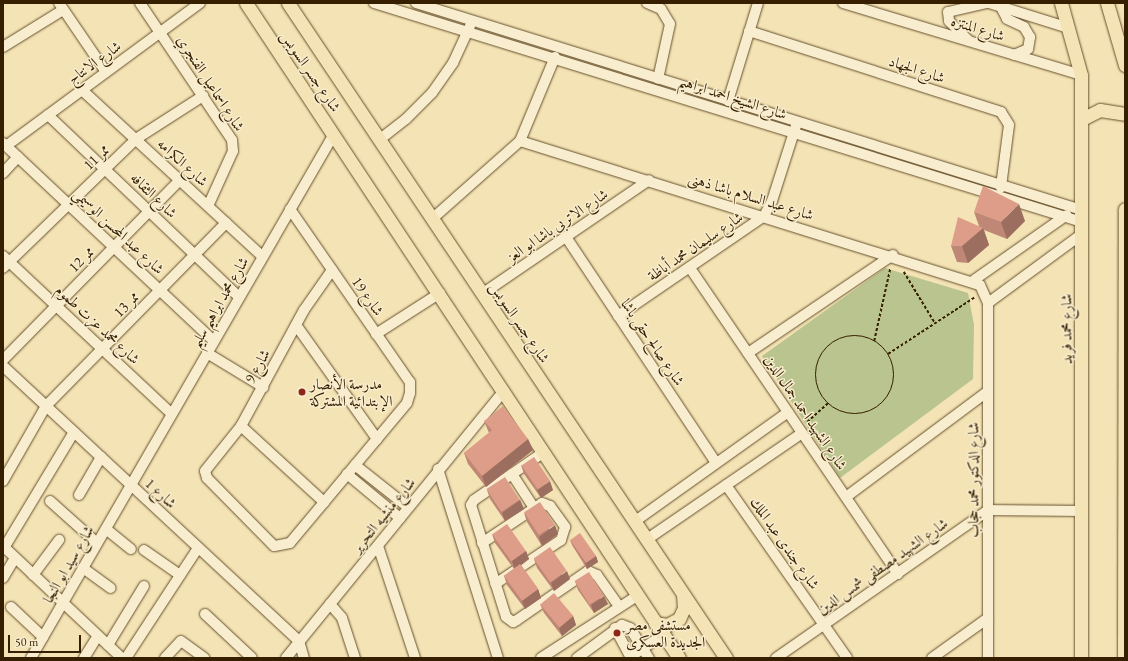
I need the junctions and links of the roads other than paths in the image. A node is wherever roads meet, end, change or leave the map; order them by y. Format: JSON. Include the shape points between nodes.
{"nodes":[{"id":1,"x":140,"y":3,"type":"edge"},
{"id":2,"x":200,"y":3,"type":"edge"},
{"id":3,"x":246,"y":3,"type":"edge"},
{"id":4,"x":374,"y":3,"type":"edge"},
{"id":5,"x":416,"y":3,"type":"edge"},
{"id":6,"x":647,"y":3,"type":"edge"},
{"id":7,"x":758,"y":3,"type":"edge"},
{"id":8,"x":843,"y":3,"type":"edge"},
{"id":9,"x":988,"y":3,"type":"edge"},
{"id":10,"x":1061,"y":3,"type":"edge"},
{"id":11,"x":1107,"y":3,"type":"edge"},
{"id":12,"x":291,"y":5,"type":"edge"},
{"id":13,"x":61,"y":6,"type":"edge"},
{"id":14,"x":1002,"y":7,"type":"junction"},
{"id":15,"x":472,"y":20,"type":"junction"},
{"id":16,"x":1069,"y":28,"type":"junction"},
{"id":17,"x":468,"y":31,"type":"junction"},
{"id":18,"x":749,"y":31,"type":"junction"},
{"id":19,"x":160,"y":32,"type":"junction"},
{"id":20,"x":970,"y":42,"type":"junction"},
{"id":21,"x":1123,"y":45,"type":"edge"},
{"id":22,"x":3,"y":47,"type":"edge"},
{"id":23,"x":1014,"y":55,"type":"junction"},
{"id":24,"x":555,"y":57,"type":"junction"},
{"id":25,"x":1125,"y":65,"type":"edge"},
{"id":26,"x":106,"y":72,"type":"junction"},
{"id":27,"x":1081,"y":75,"type":"junction"},
{"id":28,"x":658,"y":79,"type":"junction"},
{"id":29,"x":82,"y":90,"type":"junction"},
{"id":30,"x":203,"y":96,"type":"junction"},
{"id":31,"x":728,"y":101,"type":"junction"},
{"id":32,"x":1125,"y":114,"type":"edge"},
{"id":33,"x":48,"y":115,"type":"junction"},
{"id":34,"x":1082,"y":119,"type":"junction"},
{"id":35,"x":796,"y":127,"type":"junction"},
{"id":36,"x":334,"y":134,"type":"junction"},
{"id":37,"x":136,"y":139,"type":"junction"},
{"id":38,"x":379,"y":140,"type":"junction"},
{"id":39,"x":520,"y":141,"type":"junction"},
{"id":40,"x":5,"y":144,"type":"edge"},
{"id":41,"x":18,"y":157,"type":"junction"},
{"id":42,"x":105,"y":170,"type":"junction"},
{"id":43,"x":3,"y":173,"type":"edge"},
{"id":44,"x":180,"y":180,"type":"junction"},
{"id":45,"x":649,"y":180,"type":"junction"},
{"id":46,"x":1001,"y":187,"type":"junction"},
{"id":47,"x":69,"y":204,"type":"junction"},
{"id":48,"x":208,"y":206,"type":"junction"},
{"id":49,"x":290,"y":209,"type":"junction"},
{"id":50,"x":1125,"y":209,"type":"edge"},
{"id":51,"x":149,"y":211,"type":"junction"},
{"id":52,"x":764,"y":216,"type":"junction"},
{"id":53,"x":1063,"y":217,"type":"junction"},
{"id":54,"x":432,"y":218,"type":"junction"},
{"id":55,"x":1082,"y":222,"type":"junction"},
{"id":56,"x":226,"y":223,"type":"junction"},
{"id":57,"x":566,"y":237,"type":"junction"},
{"id":58,"x":114,"y":247,"type":"junction"},
{"id":59,"x":195,"y":255,"type":"junction"},
{"id":60,"x":893,"y":255,"type":"junction"},
{"id":61,"x":262,"y":256,"type":"junction"},
{"id":62,"x":5,"y":262,"type":"edge"},
{"id":63,"x":690,"y":268,"type":"junction"},
{"id":64,"x":332,"y":270,"type":"junction"},
{"id":65,"x":974,"y":280,"type":"junction"},
{"id":66,"x":160,"y":290,"type":"junction"},
{"id":67,"x":440,"y":293,"type":"junction"},
{"id":68,"x":482,"y":294,"type":"junction"},
{"id":69,"x":239,"y":297,"type":"junction"},
{"id":70,"x":988,"y":303,"type":"junction"},
{"id":71,"x":56,"y":306,"type":"junction"},
{"id":72,"x":1124,"y":312,"type":"edge"},
{"id":73,"x":618,"y":316,"type":"junction"},
{"id":74,"x":296,"y":326,"type":"junction"},
{"id":75,"x":376,"y":334,"type":"junction"},
{"id":76,"x":214,"y":341,"type":"junction"},
{"id":77,"x":103,"y":349,"type":"junction"},
{"id":78,"x":207,"y":353,"type":"junction"},
{"id":79,"x":748,"y":353,"type":"junction"},
{"id":80,"x":3,"y":360,"type":"edge"},
{"id":81,"x":3,"y":366,"type":"edge"},
{"id":82,"x":263,"y":387,"type":"junction"},
{"id":83,"x":504,"y":391,"type":"junction"},
{"id":84,"x":988,"y":391,"type":"junction"},
{"id":85,"x":46,"y":406,"type":"junction"},
{"id":86,"x":788,"y":412,"type":"junction"},
{"id":87,"x":172,"y":414,"type":"junction"},
{"id":88,"x":241,"y":426,"type":"junction"},
{"id":89,"x":800,"y":431,"type":"junction"},
{"id":90,"x":74,"y":432,"type":"junction"},
{"id":91,"x":377,"y":439,"type":"junction"},
{"id":92,"x":544,"y":452,"type":"junction"},
{"id":93,"x":101,"y":457,"type":"junction"},
{"id":94,"x":716,"y":463,"type":"junction"},
{"id":95,"x":355,"y":465,"type":"junction"},
{"id":96,"x":438,"y":469,"type":"junction"},
{"id":97,"x":348,"y":474,"type":"junction"},
{"id":98,"x":508,"y":477,"type":"junction"},
{"id":99,"x":3,"y":481,"type":"edge"},
{"id":100,"x":131,"y":485,"type":"junction"},
{"id":101,"x":726,"y":486,"type":"junction"},
{"id":102,"x":79,"y":495,"type":"dead end"},
{"id":103,"x":846,"y":498,"type":"junction"},
{"id":104,"x":50,"y":502,"type":"dead end"},
{"id":105,"x":324,"y":502,"type":"junction"},
{"id":106,"x":408,"y":507,"type":"junction"},
{"id":107,"x":530,"y":510,"type":"junction"},
{"id":108,"x":988,"y":510,"type":"junction"},
{"id":109,"x":1080,"y":511,"type":"junction"},
{"id":110,"x":400,"y":518,"type":"junction"},
{"id":111,"x":634,"y":522,"type":"junction"},
{"id":112,"x":106,"y":529,"type":"junction"},
{"id":113,"x":59,"y":540,"type":"dead end"},
{"id":114,"x":646,"y":540,"type":"junction"},
{"id":115,"x":97,"y":543,"type":"junction"},
{"id":116,"x":482,"y":543,"type":"junction"},
{"id":117,"x":378,"y":546,"type":"junction"},
{"id":118,"x":4,"y":547,"type":"edge"},
{"id":119,"x":198,"y":548,"type":"junction"},
{"id":120,"x":131,"y":549,"type":"dead end"},
{"id":121,"x":144,"y":550,"type":"dead end"},
{"id":122,"x":1125,"y":557,"type":"edge"},
{"id":123,"x":15,"y":558,"type":"junction"},
{"id":124,"x":83,"y":568,"type":"junction"},
{"id":125,"x":1125,"y":572,"type":"edge"},
{"id":126,"x":898,"y":574,"type":"junction"},
{"id":127,"x":33,"y":575,"type":"junction"},
{"id":128,"x":180,"y":575,"type":"junction"},
{"id":129,"x":3,"y":578,"type":"edge"},
{"id":130,"x":495,"y":584,"type":"junction"},
{"id":131,"x":144,"y":586,"type":"dead end"},
{"id":132,"x":112,"y":588,"type":"dead end"},
{"id":133,"x":683,"y":595,"type":"junction"},
{"id":134,"x":637,"y":596,"type":"junction"},
{"id":135,"x":63,"y":603,"type":"junction"},
{"id":136,"x":330,"y":604,"type":"junction"},
{"id":137,"x":11,"y":608,"type":"dead end"},
{"id":138,"x":619,"y":608,"type":"junction"},
{"id":139,"x":205,"y":614,"type":"dead end"},
{"id":140,"x":988,"y":618,"type":"junction"},
{"id":141,"x":655,"y":623,"type":"junction"},
{"id":142,"x":824,"y":625,"type":"junction"},
{"id":143,"x":615,"y":628,"type":"junction"},
{"id":144,"x":663,"y":635,"type":"junction"},
{"id":145,"x":98,"y":636,"type":"junction"},
{"id":146,"x":43,"y":637,"type":"junction"},
{"id":147,"x":299,"y":641,"type":"junction"},
{"id":148,"x":108,"y":645,"type":"junction"},
{"id":149,"x":643,"y":648,"type":"junction"},
{"id":150,"x":631,"y":657,"type":"edge"},
{"id":151,"x":31,"y":658,"type":"edge"},
{"id":152,"x":84,"y":658,"type":"edge"},
{"id":153,"x":122,"y":658,"type":"edge"},
{"id":154,"x":126,"y":658,"type":"edge"},
{"id":155,"x":165,"y":658,"type":"edge"},
{"id":156,"x":204,"y":658,"type":"edge"},
{"id":157,"x":252,"y":658,"type":"edge"},
{"id":158,"x":286,"y":658,"type":"edge"},
{"id":159,"x":304,"y":658,"type":"edge"},
{"id":160,"x":355,"y":658,"type":"edge"},
{"id":161,"x":415,"y":658,"type":"edge"},
{"id":162,"x":498,"y":658,"type":"edge"},
{"id":163,"x":541,"y":658,"type":"edge"},
{"id":164,"x":577,"y":658,"type":"edge"},
{"id":165,"x":649,"y":658,"type":"edge"},
{"id":166,"x":679,"y":658,"type":"edge"},
{"id":167,"x":726,"y":658,"type":"edge"},
{"id":168,"x":776,"y":658,"type":"edge"},
{"id":169,"x":848,"y":658,"type":"edge"},
{"id":170,"x":932,"y":658,"type":"edge"},
{"id":171,"x":988,"y":658,"type":"edge"},
{"id":172,"x":1081,"y":658,"type":"edge"},
{"id":173,"x":1124,"y":658,"type":"edge"}],
"edges":[{"from":1,"to":19,"type":"street","name":"شارع اسماعيل الفنجري"},
{"from":2,"to":19,"type":"street","name":"شارع الانتاج"},
{"from":3,"to":36,"type":"main road","name":"شارع جسر السويس"},
{"from":4,"to":17,"type":"street","name":"شارع الشيخ احمد ابراهيم"},
{"from":5,"to":15,"type":"street","name":"شارع الشيخ احمد ابراهيم"},
{"from":6,"to":28,"type":"street","via":[[661,9],[670,24]]},
{"from":7,"to":18,"type":"street"},
{"from":8,"to":20,"type":"street","name":"شارع المنتزه"},
{"from":9,"to":14,"type":"street","name":"شارع المنتزه"},
{"from":9,"to":20,"type":"street","via":[[948,12],[949,21]]},
{"from":10,"to":16,"type":"main road","name":"شارع محمد فريد"},
{"from":11,"to":21,"type":"main road"},
{"from":12,"to":38,"type":"main road","name":"شارع جسر السويس"},
{"from":13,"to":22,"type":"street"},
{"from":13,"to":26,"type":"street"},
{"from":14,"to":16,"type":"street","name":"شارع المنتزه"},
{"from":14,"to":23,"type":"street","via":[[1007,19],[1024,27],[1030,37],[1028,49]]},
{"from":15,"to":17,"type":"street"},
{"from":15,"to":28,"type":"street","name":"شارع الشيخ احمد ابراهيم"},
{"from":16,"to":27,"type":"main road","name":"شارع محمد فريد"},
{"from":17,"to":24,"type":"street","name":"شارع الشيخ احمد ابراهيم"},
{"from":17,"to":38,"type":"street","via":[[432,93]]},
{"from":18,"to":31,"type":"street"},
{"from":18,"to":46,"type":"street","name":"شارع الجهاد","via":[[1001,112],[1009,125]]},
{"from":19,"to":26,"type":"street","name":"شارع الانتاج"},
{"from":19,"to":30,"type":"street","name":"شارع اسماعيل الفنجري"},
{"from":20,"to":23,"type":"street","name":"شارع المنتزه"},
{"from":21,"to":25,"type":"main road"},
{"from":23,"to":27,"type":"street","name":"شارع المنتزه"},
{"from":24,"to":35,"type":"street","name":"شارع الشيخ احمد ابراهيم"},
{"from":24,"to":39,"type":"street"},
{"from":26,"to":29,"type":"street","name":"شارع الانتاج"},
{"from":27,"to":34,"type":"main road","name":"شارع محمد فريد"},
{"from":28,"to":31,"type":"street","name":"شارع الشيخ احمد ابراهيم"},
{"from":29,"to":33,"type":"street","name":"شارع الانتاج"},
{"from":29,"to":37,"type":"street","name":"شارع الكرامه"},
{"from":30,"to":37,"type":"street","name":"ممر 11"},
{"from":30,"to":48,"type":"street","name":"شارع اسماعيل الفنجري","via":[[233,145]]},
{"from":31,"to":35,"type":"street","name":"شارع الشيخ احمد ابراهيم"},
{"from":32,"to":34,"type":"main road","via":[[1100,110]]},
{"from":33,"to":40,"type":"street","name":"شارع الانتاج"},
{"from":33,"to":42,"type":"street","name":"شارع الثقافه"},
{"from":34,"to":55,"type":"main road","name":"شارع محمد فريد"},
{"from":35,"to":46,"type":"street","name":"شارع الشيخ احمد ابراهيم"},
{"from":35,"to":52,"type":"street","name":"شارع سليمان محمد أباظة","via":[[772,202]]},
{"from":35,"to":53,"type":"street","name":"شارع الشيخ احمد ابراهيم"},
{"from":36,"to":49,"type":"street","name":"شارع محمد ابراهيم سليم"},
{"from":36,"to":67,"type":"main road","name":"شارع جسر السويس"},
{"from":37,"to":42,"type":"street","name":"ممر 11"},
{"from":37,"to":44,"type":"street","name":"شارع الكرامه"},
{"from":38,"to":54,"type":"main road","name":"شارع جسر السويس"},
{"from":39,"to":45,"type":"street","name":"شارع عبد السلام باشا ذهنى"},
{"from":39,"to":54,"type":"street"},
{"from":40,"to":41,"type":"street","name":"شارع عبد المحسن الوسيمي"},
{"from":41,"to":43,"type":"street"},
{"from":41,"to":47,"type":"street","name":"شارع عبد المحسن الوسيمي"},
{"from":42,"to":47,"type":"street","name":"ممر 11"},
{"from":42,"to":51,"type":"street","name":"شارع الثقافه"},
{"from":44,"to":48,"type":"street","name":"شارع الكرامه"},
{"from":44,"to":51,"type":"street","name":"ممر 12"},
{"from":45,"to":52,"type":"street","name":"شارع عبد السلام باشا ذهنى"},
{"from":45,"to":57,"type":"street","name":"شارع الاتربى باشا ابو العز"},
{"from":46,"to":55,"type":"street","name":"شارع الشيخ احمد ابراهيم"},
{"from":47,"to":58,"type":"street","name":"شارع عبد المحسن الوسيمي"},
{"from":47,"to":62,"type":"street","name":"ممر 11"},
{"from":48,"to":56,"type":"street","name":"شارع الكرامه"},
{"from":49,"to":61,"type":"street","name":"شارع محمد ابراهيم سليم"},
{"from":49,"to":64,"type":"street","name":"شارع 19"},
{"from":50,"to":72,"type":"main road"},
{"from":51,"to":58,"type":"street","name":"ممر 12"},
{"from":51,"to":59,"type":"street","name":"شارع الثقافه"},
{"from":52,"to":60,"type":"street","name":"شارع عبد السلام باشا ذهنى"},
{"from":52,"to":63,"type":"street","name":"شارع سليمان محمد أباظة"},
{"from":53,"to":55,"type":"street"},
{"from":53,"to":65,"type":"street"},
{"from":54,"to":68,"type":"main road","name":"شارع جسر السويس"},
{"from":55,"to":70,"type":"street"},
{"from":55,"to":109,"type":"main road","name":"شارع محمد فريد"},
{"from":56,"to":59,"type":"street","name":"ممر 13"},
{"from":56,"to":61,"type":"street","name":"شارع الكرامه"},
{"from":57,"to":68,"type":"street","name":"شارع الاتربى باشا ابو العز"},
{"from":57,"to":73,"type":"street","name":"شارع صالح حقى باشا"},
{"from":58,"to":66,"type":"street","name":"شارع عبد المحسن الوسيمي"},
{"from":58,"to":71,"type":"street","name":"ممر 12"},
{"from":59,"to":66,"type":"street","name":"ممر 13"},
{"from":59,"to":69,"type":"street","name":"شارع الثقافه"},
{"from":60,"to":65,"type":"street","name":"شارع عبد السلام باشا ذهنى"},
{"from":60,"to":79,"type":"street"},
{"from":61,"to":69,"type":"street","name":"شارع محمد ابراهيم سليم"},
{"from":62,"to":71,"type":"street","name":"شارع محمد عزت طموم"},
{"from":63,"to":73,"type":"street","name":"شارع سليمان محمد أباظة"},
{"from":63,"to":79,"type":"street","name":"شارع الشهيد احمد جمال الدين"},
{"from":64,"to":74,"type":"street","name":"شارع 9"},
{"from":64,"to":75,"type":"street","name":"شارع 19"},
{"from":65,"to":70,"type":"street","name":"شارع الدكتور محمد حجاب","via":[[985,291]]},
{"from":66,"to":76,"type":"street","name":"شارع عبد المحسن الوسيمي"},
{"from":66,"to":77,"type":"street","name":"ممر 13"},
{"from":67,"to":75,"type":"street"},
{"from":67,"to":83,"type":"main road","name":"شارع جسر السويس"},
{"from":68,"to":111,"type":"main road","name":"شارع جسر السويس"},
{"from":69,"to":76,"type":"street","name":"شارع محمد ابراهيم سليم"},
{"from":70,"to":84,"type":"street","name":"شارع الدكتور محمد حجاب"},
{"from":71,"to":77,"type":"street","name":"شارع محمد عزت طموم"},
{"from":71,"to":80,"type":"street","name":"ممر 12"},
{"from":72,"to":122,"type":"main road"},
{"from":73,"to":94,"type":"street","name":"شارع صالح حقى باشا"},
{"from":74,"to":82,"type":"street","name":"شارع 9"},
{"from":74,"to":91,"type":"street"},
{"from":75,"to":91,"type":"street","name":"شارع 19","via":[[410,382],[407,403]]},
{"from":76,"to":78,"type":"street","name":"شارع محمد ابراهيم سليم"},
{"from":77,"to":85,"type":"street","name":"ممر 13"},
{"from":77,"to":87,"type":"street","name":"شارع محمد عزت طموم"},
{"from":78,"to":82,"type":"street"},
{"from":78,"to":87,"type":"street","name":"شارع محمد ابراهيم سليم"},
{"from":79,"to":86,"type":"street","name":"شارع الشهيد احمد جمال الدين"},
{"from":81,"to":85,"type":"street","name":"شارع 1"},
{"from":82,"to":88,"type":"street","name":"شارع 9"},
{"from":83,"to":92,"type":"main road","name":"شارع جسر السويس"},
{"from":83,"to":96,"type":"street","name":"شارع منشيه التحرير"},
{"from":84,"to":103,"type":"street"},
{"from":84,"to":108,"type":"street","name":"شارع الدكتور محمد حجاب"},
{"from":85,"to":90,"type":"street","name":"شارع 1"},
{"from":85,"to":99,"type":"street","name":"ممر 13"},
{"from":86,"to":89,"type":"street","name":"شارع الشهيد احمد جمال الدين"},
{"from":86,"to":94,"type":"street"},
{"from":87,"to":100,"type":"street","name":"شارع محمد ابراهيم سليم"},
{"from":88,"to":105,"type":"street"},
{"from":88,"to":105,"type":"street","name":"شارع 9","via":[[205,473],[266,540],[280,547],[290,543]]},
{"from":89,"to":101,"type":"street"},
{"from":89,"to":103,"type":"street","name":"شارع الشهيد احمد جمال الدين"},
{"from":90,"to":93,"type":"street","name":"شارع 1"},
{"from":90,"to":118,"type":"street"},
{"from":91,"to":95,"type":"street"},
{"from":92,"to":98,"type":"street"},
{"from":92,"to":134,"type":"main road","name":"شارع جسر السويس"},
{"from":93,"to":100,"type":"street","name":"شارع 1"},
{"from":93,"to":102,"type":"street"},
{"from":94,"to":111,"type":"street"},
{"from":95,"to":97,"type":"street"},
{"from":95,"to":106,"type":"street"},
{"from":96,"to":106,"type":"street","name":"شارع منشيه التحرير"},
{"from":96,"to":162,"type":"street"},
{"from":97,"to":105,"type":"street"},
{"from":97,"to":110,"type":"street"},
{"from":98,"to":107,"type":"street"},
{"from":98,"to":116,"type":"street","via":[[474,500],[471,509]]},
{"from":100,"to":112,"type":"street","name":"شارع سيد ابو النجا"},
{"from":100,"to":119,"type":"street","name":"شارع 1"},
{"from":101,"to":114,"type":"street"},
{"from":101,"to":142,"type":"street","name":"شارع جندى عبد الملك"},
{"from":103,"to":126,"type":"street","name":"شارع الشهيد احمد جمال الدين"},
{"from":104,"to":115,"type":"street"},
{"from":106,"to":110,"type":"street","name":"شارع منشيه التحرير"},
{"from":107,"to":116,"type":"street"},
{"from":107,"to":130,"type":"street","via":[[542,503],[550,506],[565,527],[564,536]]},
{"from":108,"to":109,"type":"street"},
{"from":108,"to":126,"type":"street","name":"شارع الشهيد مصطفى شمس الدين"},
{"from":108,"to":140,"type":"street","name":"شارع الدكتور محمد حجاب"},
{"from":109,"to":172,"type":"main road","name":"شارع محمد فريد"},
{"from":110,"to":117,"type":"street","name":"شارع منشيه التحرير"},
{"from":111,"to":114,"type":"main road","name":"شارع جسر السويس"},
{"from":112,"to":115,"type":"street","name":"شارع سيد ابو النجا"},
{"from":112,"to":120,"type":"street"},
{"from":113,"to":127,"type":"street"},
{"from":114,"to":133,"type":"main road","name":"شارع جسر السويس"},
{"from":115,"to":124,"type":"street","name":"شارع سيد ابو النجا"},
{"from":116,"to":130,"type":"street"},
{"from":117,"to":136,"type":"street","name":"شارع منشيه التحرير"},
{"from":117,"to":161,"type":"street"},
{"from":118,"to":123,"type":"street"},
{"from":119,"to":128,"type":"street"},
{"from":119,"to":147,"type":"street","name":"شارع 1"},
{"from":121,"to":128,"type":"street"},
{"from":122,"to":125,"type":"main road"},
{"from":123,"to":127,"type":"street"},
{"from":123,"to":129,"type":"street"},
{"from":124,"to":132,"type":"street"},
{"from":124,"to":135,"type":"street","name":"شارع سيد ابو النجا"},
{"from":125,"to":173,"type":"main road"},
{"from":126,"to":142,"type":"street","name":"شارع الشهيد مصطفى شمس الدين"},
{"from":127,"to":135,"type":"street"},
{"from":128,"to":154,"type":"street"},
{"from":130,"to":138,"type":"street","via":[[506,617],[513,622],[588,571],[597,575]]},
{"from":131,"to":148,"type":"street"},
{"from":133,"to":141,"type":"main road","via":[[684,608],[678,619],[667,625]]},
{"from":133,"to":167,"type":"main road","name":"شارع جسر السويس"},
{"from":134,"to":138,"type":"street"},
{"from":134,"to":141,"type":"main road","name":"شارع جسر السويس"},
{"from":135,"to":145,"type":"street"},
{"from":135,"to":146,"type":"street","name":"شارع سيد ابو النجا"},
{"from":136,"to":147,"type":"street","name":"شارع منشيه التحرير"},
{"from":136,"to":160,"type":"street","via":[[342,618]]},
{"from":137,"to":146,"type":"street"},
{"from":138,"to":163,"type":"street"},
{"from":139,"to":157,"type":"street"},
{"from":140,"to":170,"type":"street"},
{"from":140,"to":171,"type":"street","name":"شارع الدكتور محمد حجاب"},
{"from":141,"to":144,"type":"main road","name":"شارع جسر السويس"},
{"from":142,"to":168,"type":"street","name":"شارع الشهيد مصطفى شمس الدين"},
{"from":142,"to":169,"type":"street","name":"شارع جندى عبد الملك"},
{"from":143,"to":149,"type":"street","via":[[622,625],[630,628]]},
{"from":143,"to":150,"type":"street"},
{"from":143,"to":164,"type":"street"},
{"from":144,"to":149,"type":"street"},
{"from":144,"to":166,"type":"main road","name":"شارع جسر السويس"},
{"from":145,"to":148,"type":"street"},
{"from":145,"to":152,"type":"street"},
{"from":146,"to":151,"type":"street","name":"شارع سيد ابو النجا"},
{"from":147,"to":158,"type":"street","name":"شارع منشيه التحرير"},
{"from":147,"to":159,"type":"street"},
{"from":148,"to":153,"type":"street"},
{"from":149,"to":150,"type":"street"},
{"from":149,"to":165,"type":"street"},
{"from":155,"to":156,"type":"street","via":[[183,641]]}]}
